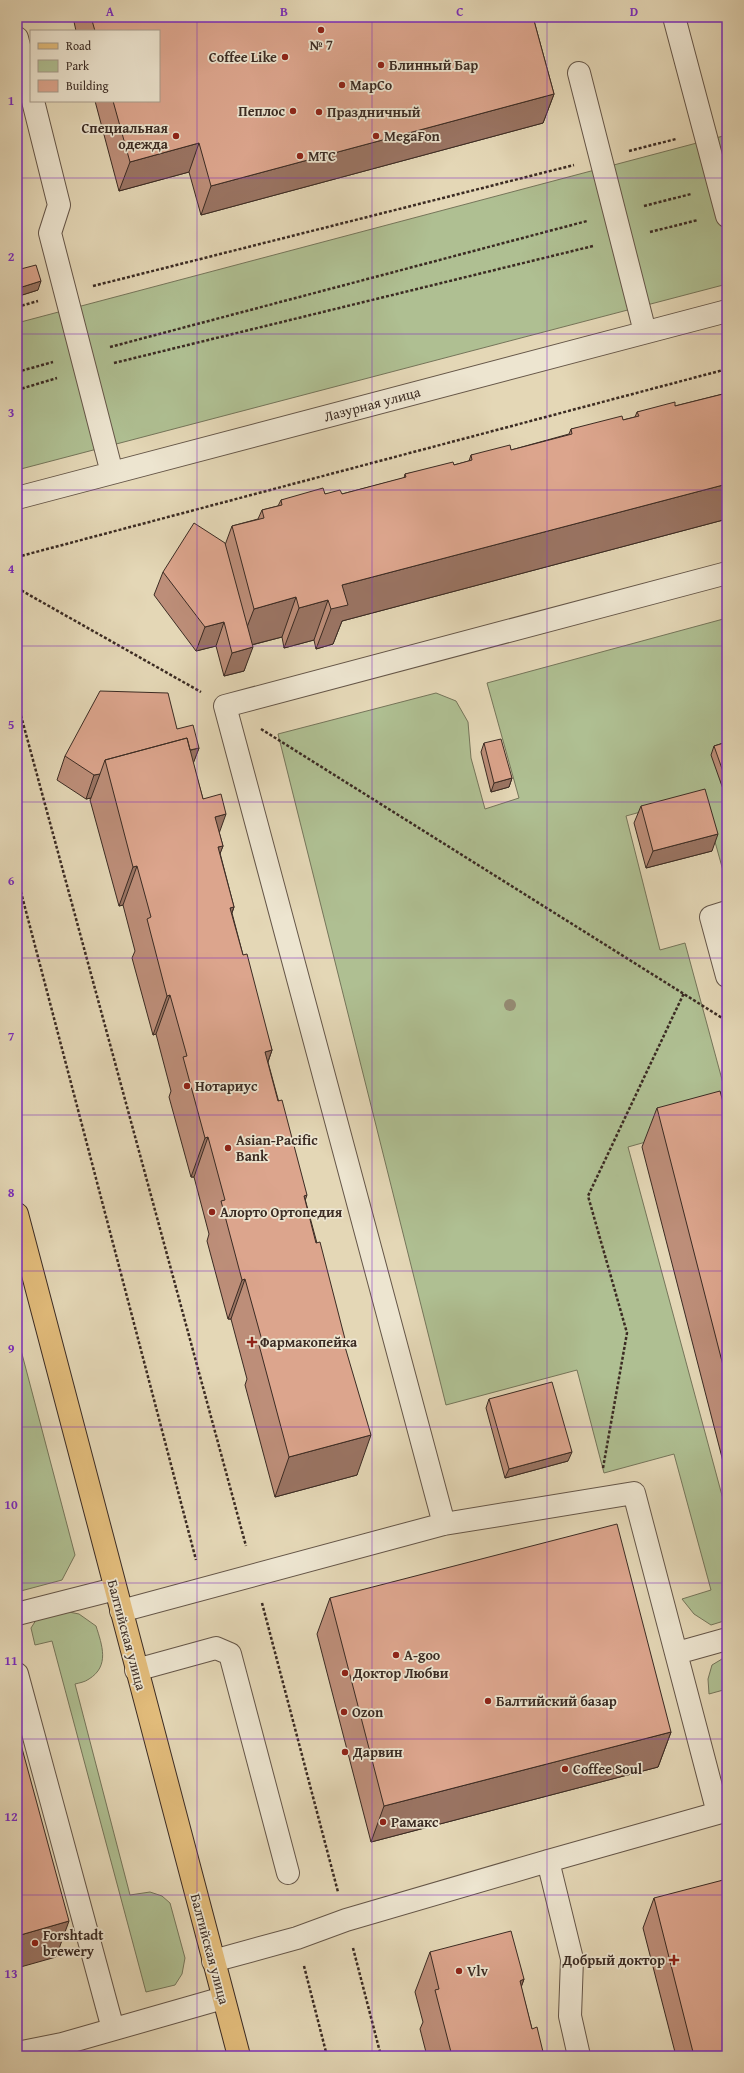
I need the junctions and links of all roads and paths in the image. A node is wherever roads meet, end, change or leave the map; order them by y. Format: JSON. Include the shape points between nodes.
{"nodes":[{"id":1,"x":674,"y":17,"type":"edge"},
{"id":2,"x":17,"y":38,"type":"edge"},
{"id":3,"x":579,"y":73,"type":"dead end"},
{"id":4,"x":30,"y":90,"type":"edge"},
{"id":5,"x":33,"y":102,"type":"edge"},
{"id":6,"x":705,"y":131,"type":"junction"},
{"id":7,"x":600,"y":159,"type":"junction"},
{"id":8,"x":720,"y":187,"type":"junction"},
{"id":9,"x":614,"y":214,"type":"junction"},
{"id":10,"x":727,"y":214,"type":"edge"},
{"id":11,"x":621,"y":240,"type":"junction"},
{"id":12,"x":65,"y":293,"type":"junction"},
{"id":13,"x":17,"y":307,"type":"edge"},
{"id":14,"x":727,"y":310,"type":"edge"},
{"id":15,"x":645,"y":332,"type":"junction"},
{"id":16,"x":83,"y":363,"type":"junction"},
{"id":17,"x":727,"y":369,"type":"edge"},
{"id":18,"x":17,"y":372,"type":"edge"},
{"id":19,"x":17,"y":390,"type":"edge"},
{"id":20,"x":112,"y":473,"type":"junction"},
{"id":21,"x":17,"y":498,"type":"edge"},
{"id":22,"x":17,"y":557,"type":"edge"},
{"id":23,"x":727,"y":573,"type":"edge"},
{"id":24,"x":17,"y":588,"type":"edge"},
{"id":25,"x":17,"y":702,"type":"edge"},
{"id":26,"x":225,"y":706,"type":"junction"},
{"id":27,"x":17,"y":877,"type":"edge"},
{"id":28,"x":727,"y":912,"type":"edge"},
{"id":29,"x":727,"y":976,"type":"edge"},
{"id":30,"x":684,"y":994,"type":"junction"},
{"id":31,"x":727,"y":1021,"type":"edge"},
{"id":32,"x":17,"y":1214,"type":"edge"},
{"id":33,"x":597,"y":1499,"type":"junction"},
{"id":34,"x":444,"y":1524,"type":"junction"},
{"id":35,"x":254,"y":1575,"type":"junction"},
{"id":36,"x":115,"y":1589,"type":"junction"},
{"id":37,"x":204,"y":1589,"type":"junction"},
{"id":38,"x":121,"y":1611,"type":"junction"},
{"id":39,"x":17,"y":1614,"type":"edge"},
{"id":40,"x":727,"y":1639,"type":"edge"},
{"id":41,"x":676,"y":1653,"type":"junction"},
{"id":42,"x":136,"y":1670,"type":"junction"},
{"id":43,"x":17,"y":1674,"type":"edge"},
{"id":44,"x":548,"y":1861,"type":"junction"},
{"id":45,"x":288,"y":1873,"type":"dead end"},
{"id":46,"x":346,"y":1920,"type":"junction"},
{"id":47,"x":213,"y":1961,"type":"junction"},
{"id":48,"x":223,"y":1998,"type":"junction"},
{"id":49,"x":112,"y":2029,"type":"junction"},
{"id":50,"x":64,"y":2050,"type":"edge"},
{"id":51,"x":17,"y":2053,"type":"edge"},
{"id":52,"x":239,"y":2056,"type":"edge"},
{"id":53,"x":381,"y":2056,"type":"edge"},
{"id":54,"x":579,"y":2056,"type":"edge"}],
"edges":[{"from":1,"to":6,"type":"street"},
{"from":2,"to":4,"type":"street"},
{"from":3,"to":7,"type":"street"},
{"from":5,"to":12,"type":"street","via":[[59,205],[50,233]]},
{"from":6,"to":7,"type":"path"},
{"from":6,"to":8,"type":"street"},
{"from":7,"to":9,"type":"street"},
{"from":7,"to":12,"type":"path"},
{"from":8,"to":9,"type":"path"},
{"from":8,"to":10,"type":"street"},
{"from":9,"to":11,"type":"street"},
{"from":9,"to":16,"type":"path"},
{"from":10,"to":11,"type":"path"},
{"from":11,"to":15,"type":"street"},
{"from":11,"to":16,"type":"path"},
{"from":12,"to":13,"type":"path"},
{"from":12,"to":16,"type":"street"},
{"from":14,"to":15,"type":"street","name":"Лазурная улица"},
{"from":15,"to":20,"type":"street","name":"Лазурная улица"},
{"from":16,"to":18,"type":"path"},
{"from":16,"to":19,"type":"path"},
{"from":16,"to":20,"type":"street"},
{"from":17,"to":22,"type":"path"},
{"from":20,"to":21,"type":"street","name":"Лазурная улица"},
{"from":23,"to":26,"type":"street"},
{"from":24,"to":26,"type":"path"},
{"from":25,"to":35,"type":"path"},
{"from":26,"to":30,"type":"path"},
{"from":26,"to":34,"type":"street"},
{"from":27,"to":37,"type":"path"},
{"from":28,"to":29,"type":"street","via":[[711,917]]},
{"from":30,"to":31,"type":"path"},
{"from":30,"to":33,"type":"path","via":[[588,1196],[626,1333]]},
{"from":32,"to":36,"type":"main road","name":"Балтийская улица"},
{"from":33,"to":34,"type":"street"},
{"from":33,"to":41,"type":"street","via":[[634,1493]]},
{"from":34,"to":35,"type":"street"},
{"from":35,"to":37,"type":"street"},
{"from":35,"to":46,"type":"path"},
{"from":36,"to":38,"type":"main road","name":"Балтийская улица"},
{"from":36,"to":39,"type":"street"},
{"from":37,"to":38,"type":"street"},
{"from":38,"to":42,"type":"main road","name":"Балтийская улица"},
{"from":40,"to":41,"type":"street"},
{"from":41,"to":44,"type":"street","via":[[718,1813]]},
{"from":42,"to":45,"type":"street","via":[[216,1648],[230,1654]]},
{"from":42,"to":47,"type":"main road","name":"Балтийская улица"},
{"from":43,"to":49,"type":"street"},
{"from":44,"to":46,"type":"street"},
{"from":44,"to":54,"type":"street","via":[[572,1959],[570,2016]]},
{"from":46,"to":47,"type":"street","via":[[297,1938]]},
{"from":46,"to":53,"type":"path"},
{"from":47,"to":48,"type":"main road","name":"Балтийская улица"},
{"from":48,"to":49,"type":"street"},
{"from":48,"to":52,"type":"main road","name":"Балтийская улица"},
{"from":49,"to":50,"type":"street"},
{"from":50,"to":51,"type":"street"}]}
